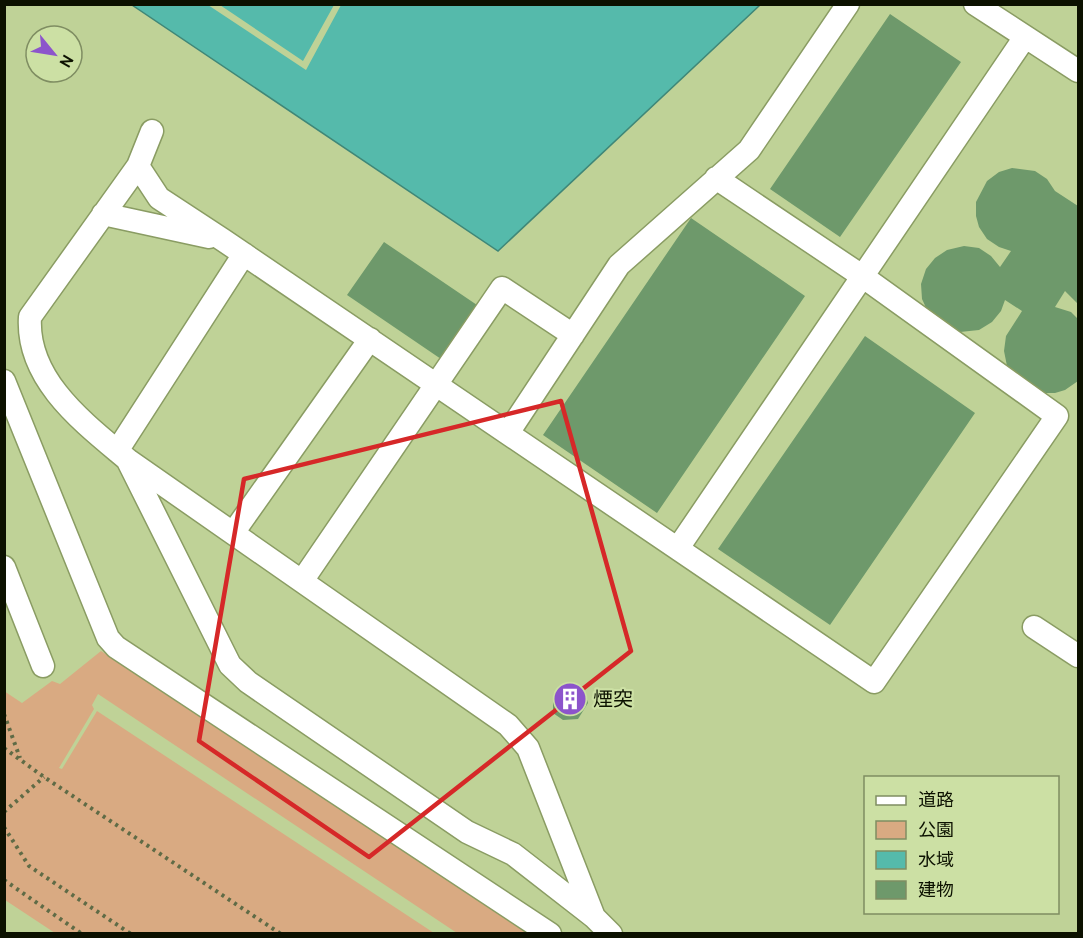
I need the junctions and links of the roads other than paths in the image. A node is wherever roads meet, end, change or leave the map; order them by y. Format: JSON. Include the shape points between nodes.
{"nodes":[{"id":1,"x":848,"y":4,"type":"edge"},
{"id":2,"x":975,"y":4,"type":"edge"},
{"id":3,"x":1025,"y":37,"type":"junction"},
{"id":4,"x":1078,"y":71,"type":"edge"},
{"id":5,"x":152,"y":131,"type":"dead end"},
{"id":6,"x":138,"y":166,"type":"junction"},
{"id":7,"x":716,"y":178,"type":"junction"},
{"id":8,"x":103,"y":214,"type":"junction"},
{"id":9,"x":223,"y":240,"type":"junction"},
{"id":10,"x":244,"y":254,"type":"junction"},
{"id":11,"x":862,"y":276,"type":"junction"},
{"id":12,"x":573,"y":334,"type":"junction"},
{"id":13,"x":370,"y":339,"type":"junction"},
{"id":14,"x":4,"y":381,"type":"edge"},
{"id":15,"x":437,"y":385,"type":"junction"},
{"id":16,"x":507,"y":433,"type":"junction"},
{"id":17,"x":122,"y":456,"type":"junction"},
{"id":18,"x":233,"y":533,"type":"junction"},
{"id":19,"x":678,"y":548,"type":"junction"},
{"id":20,"x":4,"y":567,"type":"edge"},
{"id":21,"x":302,"y":581,"type":"junction"},
{"id":22,"x":1034,"y":627,"type":"dead end"},
{"id":23,"x":1078,"y":656,"type":"edge"},
{"id":24,"x":43,"y":666,"type":"dead end"},
{"id":25,"x":594,"y":917,"type":"junction"},
{"id":26,"x":550,"y":933,"type":"edge"},
{"id":27,"x":611,"y":933,"type":"edge"}],
"edges":[{"from":1,"to":7,"type":"lane","via":[[749,150]]},
{"from":2,"to":3,"type":"lane"},
{"from":3,"to":4,"type":"lane"},
{"from":3,"to":11,"type":"lane"},
{"from":5,"to":6,"type":"lane"},
{"from":6,"to":8,"type":"lane"},
{"from":6,"to":9,"type":"lane","via":[[159,198]]},
{"from":7,"to":11,"type":"lane"},
{"from":7,"to":12,"type":"lane","via":[[619,265]]},
{"from":8,"to":9,"type":"lane"},
{"from":8,"to":17,"type":"lane","via":[[30,317],[29,334],[45,377],[74,414]]},
{"from":9,"to":10,"type":"lane"},
{"from":10,"to":13,"type":"lane"},
{"from":10,"to":17,"type":"lane"},
{"from":11,"to":19,"type":"lane"},
{"from":11,"to":19,"type":"lane","via":[[1057,416],[874,682]]},
{"from":12,"to":15,"type":"lane","via":[[502,288]]},
{"from":12,"to":16,"type":"lane"},
{"from":13,"to":15,"type":"lane"},
{"from":13,"to":18,"type":"lane"},
{"from":14,"to":26,"type":"lane","via":[[108,638],[116,647]]},
{"from":15,"to":16,"type":"lane"},
{"from":15,"to":21,"type":"lane"},
{"from":16,"to":19,"type":"lane"},
{"from":17,"to":18,"type":"lane"},
{"from":17,"to":25,"type":"lane","via":[[230,665],[248,682],[467,832],[513,854]]},
{"from":18,"to":21,"type":"lane"},
{"from":20,"to":24,"type":"lane"},
{"from":21,"to":25,"type":"lane","via":[[508,725],[528,748]]},
{"from":22,"to":23,"type":"lane"},
{"from":25,"to":27,"type":"lane"}]}
